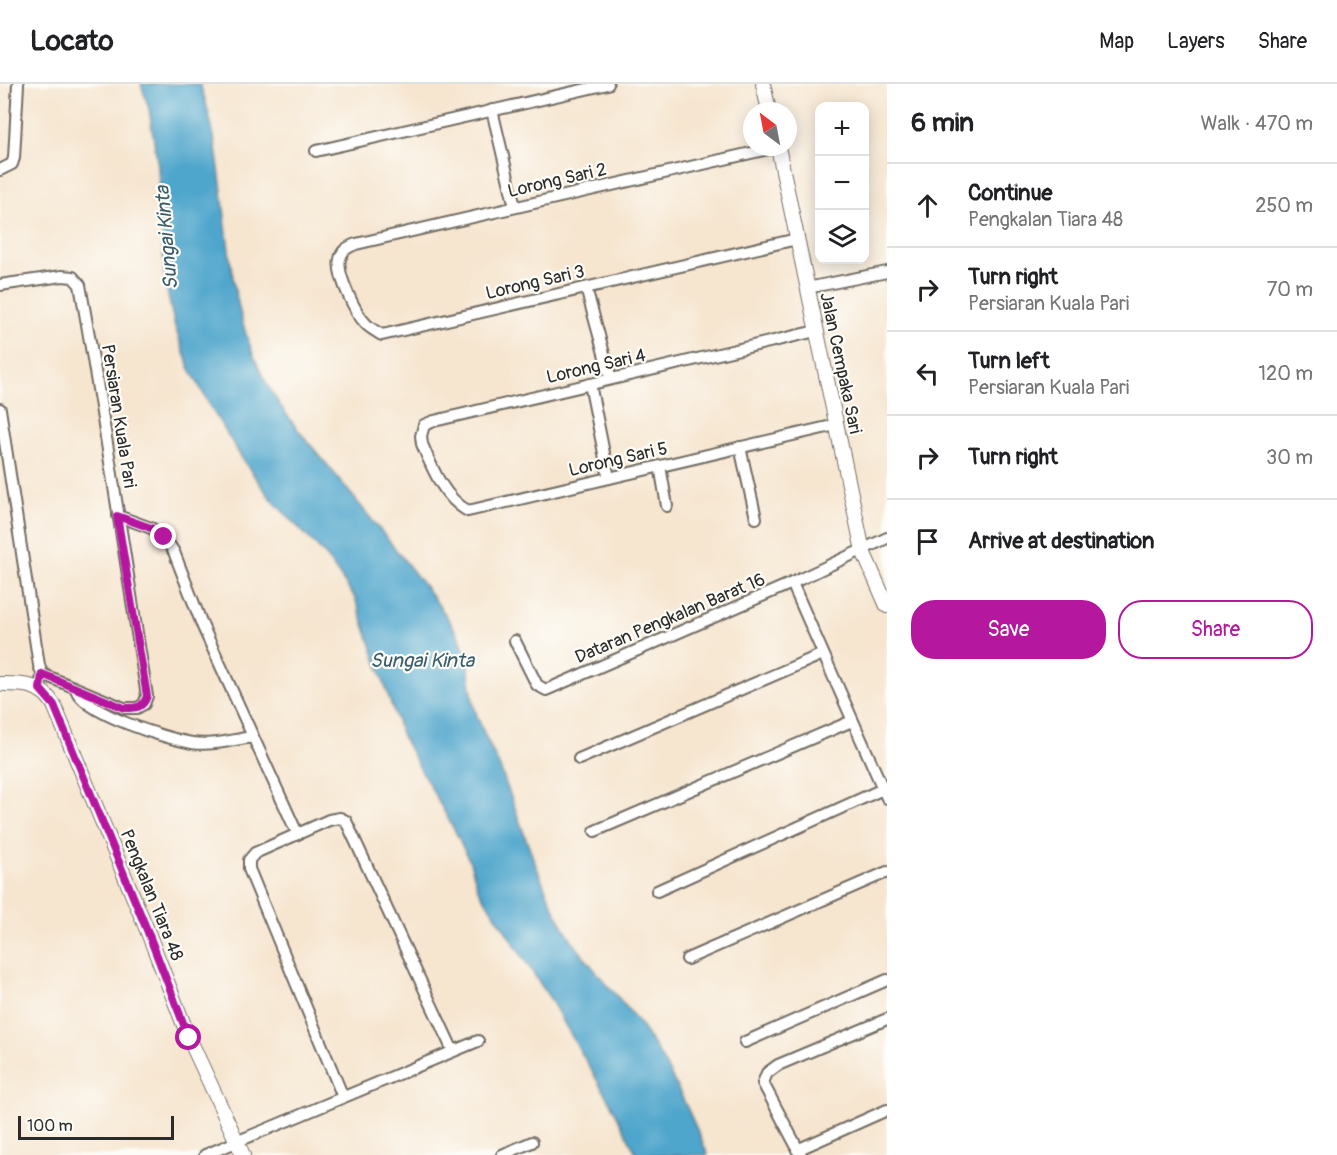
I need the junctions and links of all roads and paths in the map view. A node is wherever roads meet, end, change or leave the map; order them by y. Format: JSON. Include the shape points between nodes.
{"nodes":[{"id":1,"x":18,"y":84,"type":"edge"},
{"id":2,"x":608,"y":84,"type":"edge"},
{"id":3,"x":763,"y":84,"type":"edge"},
{"id":4,"x":767,"y":102,"type":"edge"},
{"id":5,"x":492,"y":110,"type":"junction"},
{"id":6,"x":316,"y":151,"type":"dead end"},
{"id":7,"x":743,"y":155,"type":"edge"},
{"id":8,"x":780,"y":156,"type":"edge"},
{"id":9,"x":0,"y":170,"type":"edge"},
{"id":10,"x":515,"y":207,"type":"junction"},
{"id":11,"x":797,"y":239,"type":"junction"},
{"id":12,"x":346,"y":248,"type":"joint"},
{"id":13,"x":887,"y":272,"type":"edge"},
{"id":14,"x":0,"y":285,"type":"edge"},
{"id":15,"x":586,"y":288,"type":"junction"},
{"id":16,"x":807,"y":288,"type":"junction"},
{"id":17,"x":816,"y":331,"type":"junction"},
{"id":18,"x":611,"y":379,"type":"junction"},
{"id":19,"x":590,"y":384,"type":"junction"},
{"id":20,"x":0,"y":409,"type":"edge"},
{"id":21,"x":836,"y":424,"type":"junction"},
{"id":22,"x":740,"y":447,"type":"junction"},
{"id":23,"x":431,"y":465,"type":"joint"},
{"id":24,"x":660,"y":466,"type":"junction"},
{"id":25,"x":609,"y":478,"type":"junction"},
{"id":26,"x":667,"y":506,"type":"dead end"},
{"id":27,"x":117,"y":516,"type":"junction"},
{"id":28,"x":756,"y":519,"type":"dead end"},
{"id":29,"x":887,"y":538,"type":"edge"},
{"id":30,"x":862,"y":551,"type":"junction"},
{"id":31,"x":792,"y":583,"type":"junction"},
{"id":32,"x":887,"y":606,"type":"edge"},
{"id":33,"x":515,"y":641,"type":"dead end"},
{"id":34,"x":823,"y":654,"type":"junction"},
{"id":35,"x":42,"y":674,"type":"junction"},
{"id":36,"x":0,"y":684,"type":"edge"},
{"id":37,"x":76,"y":688,"type":"junction"},
{"id":38,"x":40,"y":689,"type":"junction"},
{"id":39,"x":852,"y":721,"type":"junction"},
{"id":40,"x":252,"y":737,"type":"junction"},
{"id":41,"x":579,"y":759,"type":"dead end"},
{"id":42,"x":885,"y":794,"type":"edge"},
{"id":43,"x":595,"y":831,"type":"dead end"},
{"id":44,"x":297,"y":833,"type":"junction"},
{"id":45,"x":887,"y":872,"type":"edge"},
{"id":46,"x":657,"y":891,"type":"dead end"},
{"id":47,"x":687,"y":959,"type":"dead end"},
{"id":48,"x":887,"y":980,"type":"edge"},
{"id":49,"x":887,"y":1019,"type":"edge"},
{"id":50,"x":478,"y":1041,"type":"dead end"},
{"id":51,"x":745,"y":1042,"type":"dead end"},
{"id":52,"x":453,"y":1051,"type":"junction"},
{"id":53,"x":343,"y":1097,"type":"junction"},
{"id":54,"x":887,"y":1110,"type":"edge"},
{"id":55,"x":237,"y":1141,"type":"junction"},
{"id":56,"x":532,"y":1142,"type":"dead end"},
{"id":57,"x":799,"y":1152,"type":"edge"},
{"id":58,"x":205,"y":1155,"type":"edge"},
{"id":59,"x":243,"y":1155,"type":"edge"},
{"id":60,"x":502,"y":1155,"type":"edge"}],
"edges":[{"from":1,"to":9,"type":"street","via":[[14,158],[12,164]]},
{"from":2,"to":5,"type":"street"},
{"from":3,"to":4,"type":"street"},
{"from":5,"to":6,"type":"street"},
{"from":5,"to":10,"type":"street"},
{"from":7,"to":10,"type":"street","name":"Lorong Sari 2"},
{"from":8,"to":11,"type":"street","name":"Jalan Cempaka Sari"},
{"from":10,"to":12,"type":"street","name":"Lorong Sari 2"},
{"from":11,"to":15,"type":"street","name":"Lorong Sari 3"},
{"from":11,"to":16,"type":"street","name":"Jalan Cempaka Sari"},
{"from":12,"to":15,"type":"street","name":"Lorong Sari 3","via":[[339,270],[358,314],[382,335]]},
{"from":13,"to":16,"type":"street"},
{"from":14,"to":27,"type":"street","name":"Persiaran Kuala Pari","via":[[62,276],[74,277],[80,285],[105,422]]},
{"from":15,"to":18,"type":"street"},
{"from":16,"to":17,"type":"street","name":"Jalan Cempaka Sari"},
{"from":17,"to":18,"type":"street","name":"Lorong Sari 4"},
{"from":17,"to":21,"type":"street","name":"Jalan Cempaka Sari"},
{"from":18,"to":19,"type":"street","name":"Lorong Sari 4"},
{"from":19,"to":23,"type":"street","name":"Lorong Sari 4","via":[[424,425],[421,436]]},
{"from":19,"to":25,"type":"street"},
{"from":20,"to":35,"type":"street"},
{"from":21,"to":22,"type":"street","name":"Lorong Sari 5"},
{"from":21,"to":30,"type":"street","name":"Jalan Cempaka Sari"},
{"from":22,"to":24,"type":"street","name":"Lorong Sari 5"},
{"from":22,"to":28,"type":"street"},
{"from":23,"to":25,"type":"street","name":"Lorong Sari 5","via":[[458,506],[468,511]]},
{"from":24,"to":25,"type":"street","name":"Lorong Sari 5"},
{"from":24,"to":26,"type":"street"},
{"from":27,"to":37,"type":"street","name":"Persiaran Kuala Pari","via":[[147,696],[137,708],[124,708]]},
{"from":27,"to":40,"type":"street","via":[[151,528],[164,537],[174,552],[202,627]]},
{"from":29,"to":30,"type":"street","name":"Dataran Pengkalan Barat 16"},
{"from":30,"to":31,"type":"street","name":"Dataran Pengkalan Barat 16"},
{"from":30,"to":32,"type":"street","name":"Jalan Cempaka Sari"},
{"from":31,"to":33,"type":"street","name":"Dataran Pengkalan Barat 16","via":[[546,690],[537,685]]},
{"from":31,"to":34,"type":"street"},
{"from":34,"to":39,"type":"street"},
{"from":34,"to":41,"type":"street"},
{"from":35,"to":37,"type":"street","name":"Persiaran Kuala Pari"},
{"from":35,"to":38,"type":"street"},
{"from":36,"to":38,"type":"street","via":[[25,684]]},
{"from":37,"to":40,"type":"street","via":[[78,695],[94,709],[193,743]]},
{"from":38,"to":55,"type":"street","name":"Pengkalan Tiara 48","via":[[54,705],[189,1038]]},
{"from":39,"to":42,"type":"street"},
{"from":39,"to":43,"type":"street"},
{"from":40,"to":44,"type":"street"},
{"from":42,"to":46,"type":"street"},
{"from":44,"to":52,"type":"street","via":[[329,820],[346,821]]},
{"from":44,"to":53,"type":"street","via":[[255,853],[249,860],[249,869]]},
{"from":45,"to":47,"type":"street"},
{"from":48,"to":51,"type":"street"},
{"from":49,"to":57,"type":"street","via":[[767,1073],[763,1083]]},
{"from":50,"to":52,"type":"street"},
{"from":52,"to":53,"type":"street"},
{"from":53,"to":55,"type":"street"},
{"from":54,"to":57,"type":"street"},
{"from":55,"to":58,"type":"street"},
{"from":55,"to":59,"type":"street","name":"Pengkalan Tiara 48"},
{"from":56,"to":60,"type":"street"}]}
